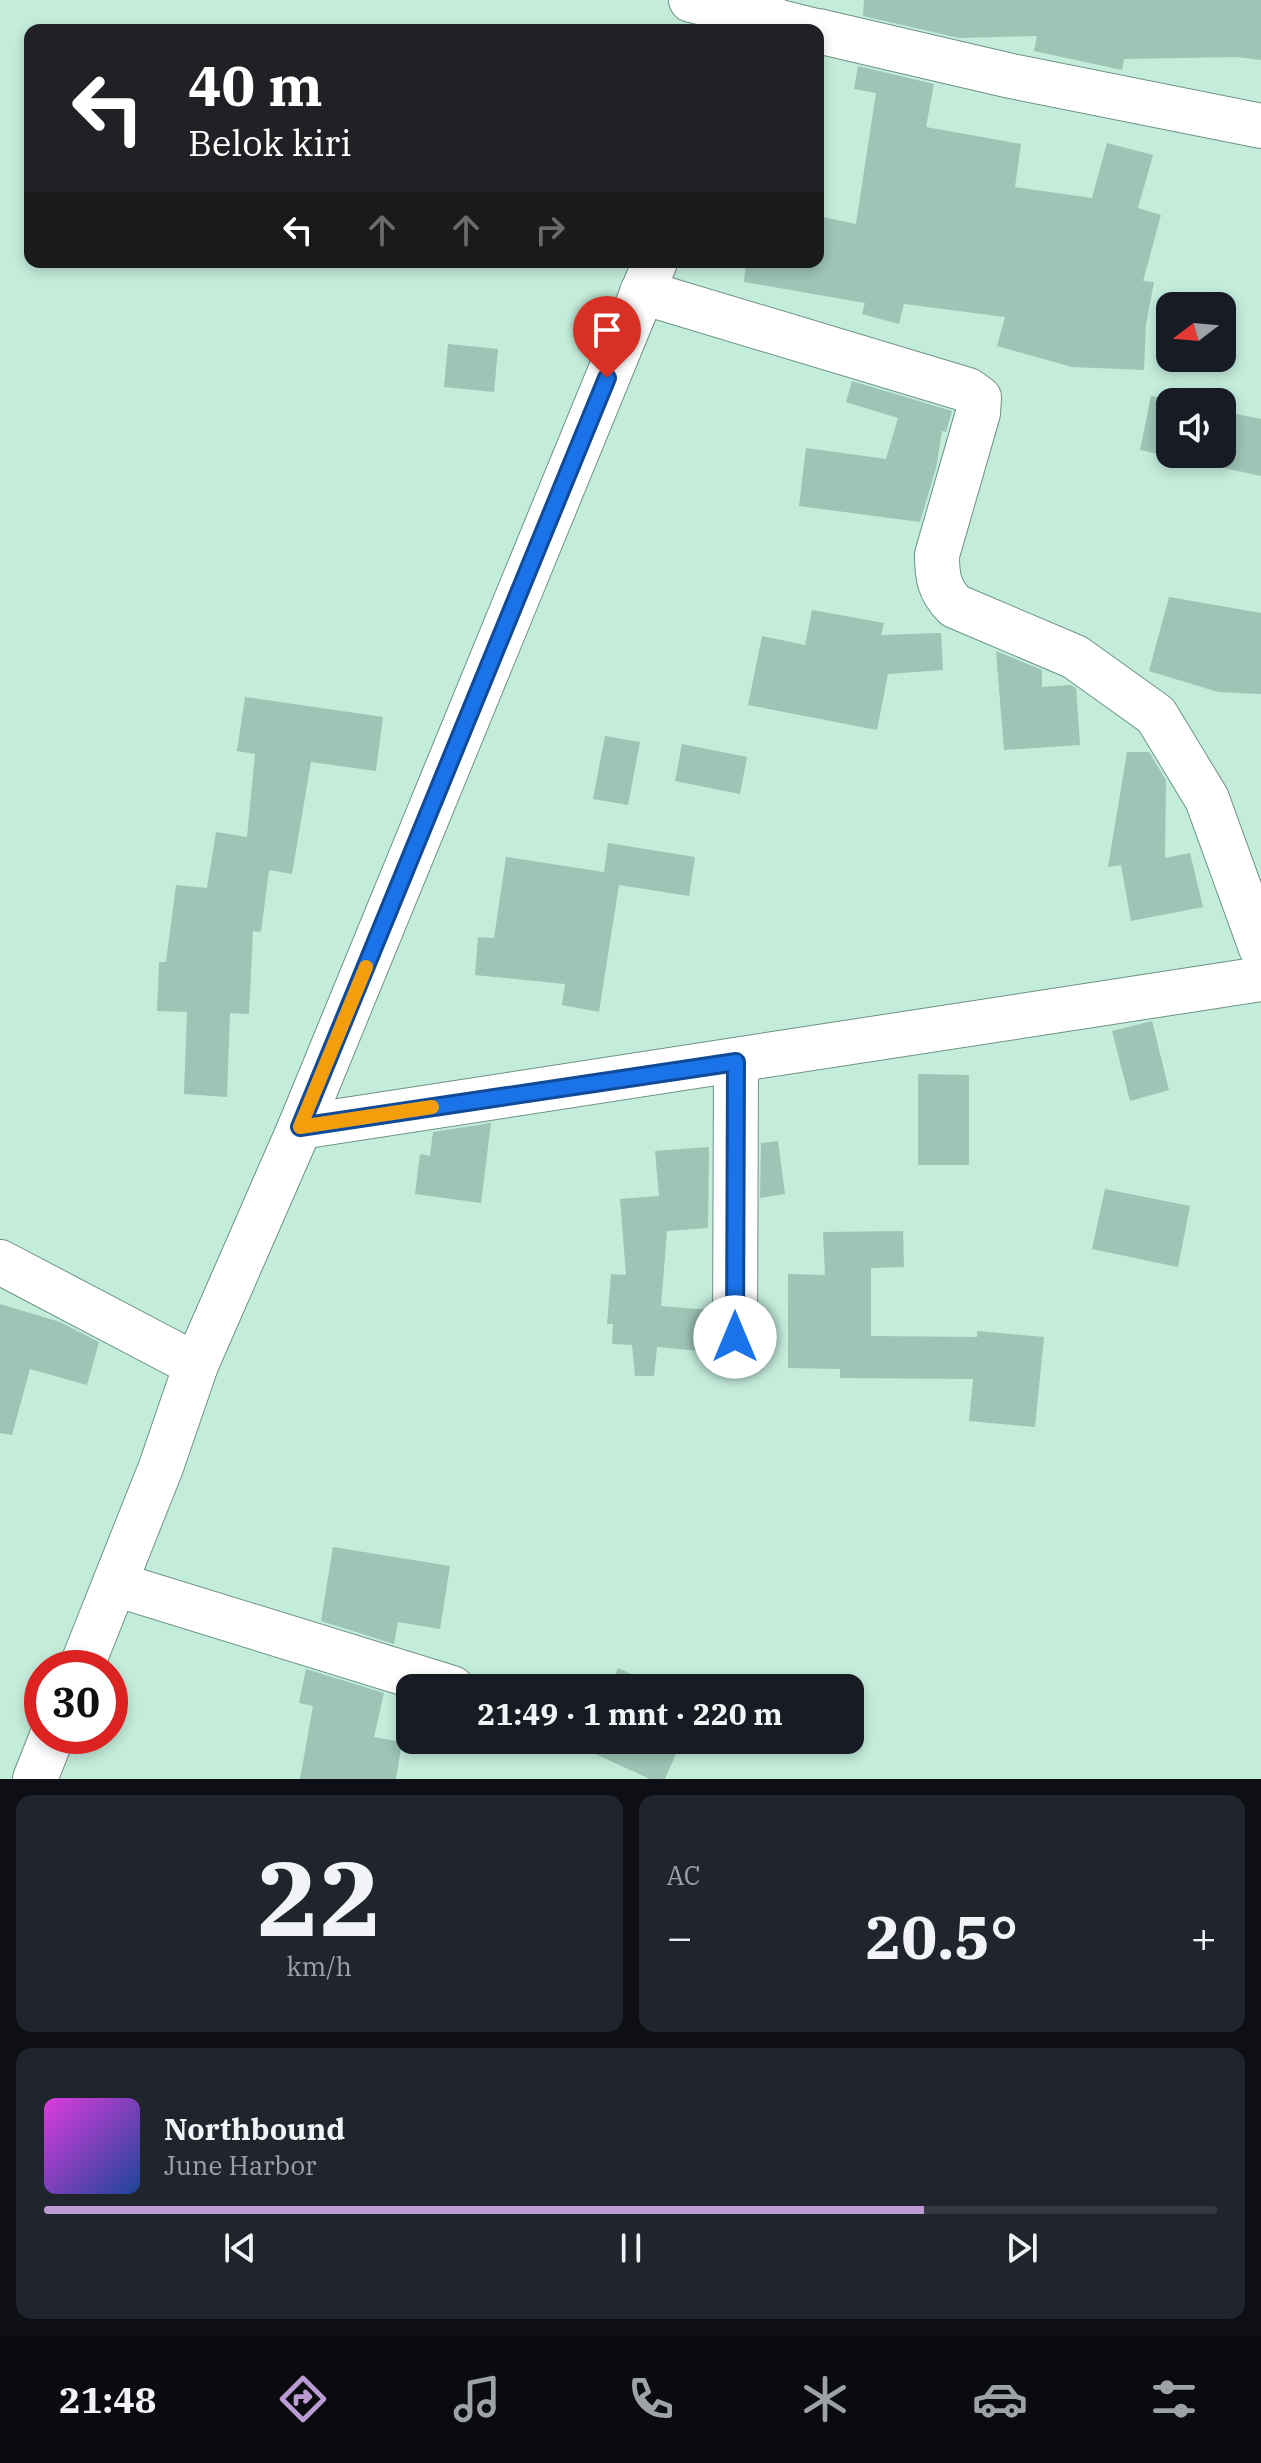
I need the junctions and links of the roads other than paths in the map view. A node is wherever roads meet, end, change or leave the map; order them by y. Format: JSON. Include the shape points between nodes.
{"nodes":[{"id":1,"x":691,"y":0,"type":"edge"},
{"id":2,"x":757,"y":16,"type":"edge"},
{"id":3,"x":788,"y":24,"type":"edge"},
{"id":4,"x":824,"y":33,"type":"edge"},
{"id":5,"x":1261,"y":126,"type":"edge"},
{"id":6,"x":648,"y":277,"type":"edge"},
{"id":7,"x":1261,"y":948,"type":"edge"},
{"id":8,"x":1261,"y":979,"type":"edge"},
{"id":9,"x":736,"y":1062,"type":"junction"},
{"id":10,"x":300,"y":1127,"type":"junction"},
{"id":11,"x":0,"y":1262,"type":"edge"},
{"id":12,"x":735,"y":1337,"type":"dead end"},
{"id":13,"x":196,"y":1365,"type":"junction"},
{"id":14,"x":115,"y":1584,"type":"junction"},
{"id":15,"x":88,"y":1650,"type":"edge"},
{"id":16,"x":407,"y":1674,"type":"edge"},
{"id":17,"x":45,"y":1754,"type":"edge"},
{"id":18,"x":35,"y":1779,"type":"edge"}],
"edges":[{"from":1,"to":2,"type":"main road"},
{"from":2,"to":3,"type":"main road"},
{"from":4,"to":5,"type":"main road"},
{"from":6,"to":7,"type":"main road","via":[[979,398],[937,555],[944,595],[955,606],[1075,657],[1156,715],[1207,799]]},
{"from":6,"to":10,"type":"main road"},
{"from":8,"to":9,"type":"main road"},
{"from":9,"to":10,"type":"main road"},
{"from":9,"to":12,"type":"main road"},
{"from":10,"to":13,"type":"main road"},
{"from":11,"to":13,"type":"main road"},
{"from":13,"to":14,"type":"main road"},
{"from":14,"to":15,"type":"main road"},
{"from":14,"to":16,"type":"main road"},
{"from":17,"to":18,"type":"main road"}]}
